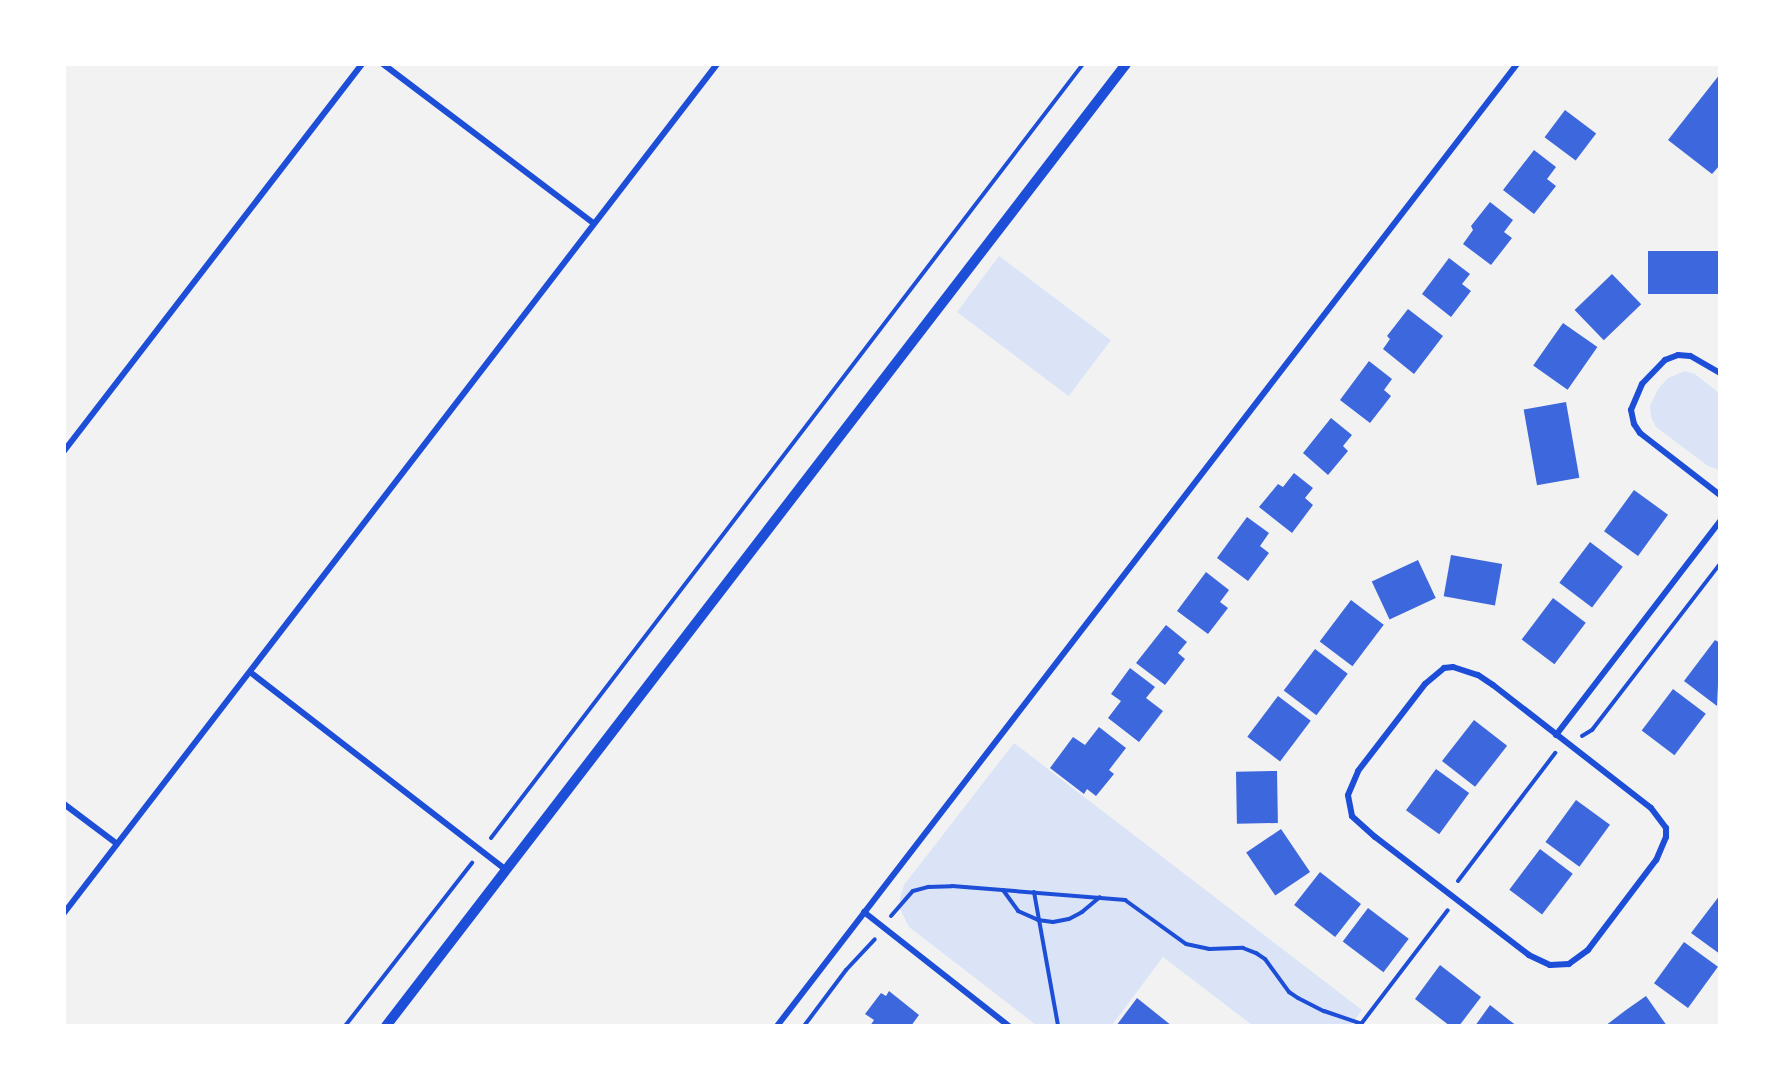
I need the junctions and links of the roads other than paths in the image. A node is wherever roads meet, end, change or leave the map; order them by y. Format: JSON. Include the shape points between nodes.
{"nodes":[{"id":1,"x":362,"y":64,"type":"edge"},
{"id":2,"x":383,"y":64,"type":"edge"},
{"id":3,"x":717,"y":64,"type":"edge"},
{"id":4,"x":1126,"y":64,"type":"edge"},
{"id":5,"x":1517,"y":64,"type":"edge"},
{"id":6,"x":593,"y":223,"type":"junction"},
{"id":7,"x":1719,"y":373,"type":"edge"},
{"id":8,"x":64,"y":451,"type":"edge"},
{"id":9,"x":1719,"y":495,"type":"edge"},
{"id":10,"x":1719,"y":521,"type":"edge"},
{"id":11,"x":250,"y":672,"type":"junction"},
{"id":12,"x":1556,"y":735,"type":"junction"},
{"id":13,"x":64,"y":804,"type":"edge"},
{"id":14,"x":117,"y":844,"type":"junction"},
{"id":15,"x":506,"y":870,"type":"junction"},
{"id":16,"x":864,"y":912,"type":"junction"},
{"id":17,"x":64,"y":913,"type":"edge"},
{"id":18,"x":386,"y":1026,"type":"edge"},
{"id":19,"x":777,"y":1026,"type":"edge"},
{"id":20,"x":1009,"y":1026,"type":"edge"}],
"edges":[{"from":1,"to":8,"type":"street"},
{"from":2,"to":6,"type":"street"},
{"from":3,"to":6,"type":"street"},
{"from":4,"to":15,"type":"street"},
{"from":5,"to":16,"type":"street"},
{"from":6,"to":11,"type":"street"},
{"from":7,"to":9,"type":"street","via":[[1690,356],[1665,360],[1642,384],[1631,410],[1640,433]]},
{"from":10,"to":12,"type":"street"},
{"from":11,"to":14,"type":"street"},
{"from":11,"to":15,"type":"street"},
{"from":12,"to":12,"type":"street","via":[[1478,675],[1453,667],[1444,669],[1425,684],[1358,771],[1348,795],[1349,807],[1358,823],[1529,955],[1560,966],[1588,950],[1656,860],[1666,828],[1651,808]]},
{"from":13,"to":14,"type":"street"},
{"from":14,"to":17,"type":"street"},
{"from":15,"to":18,"type":"street"},
{"from":16,"to":19,"type":"street"},
{"from":16,"to":20,"type":"street"}]}
